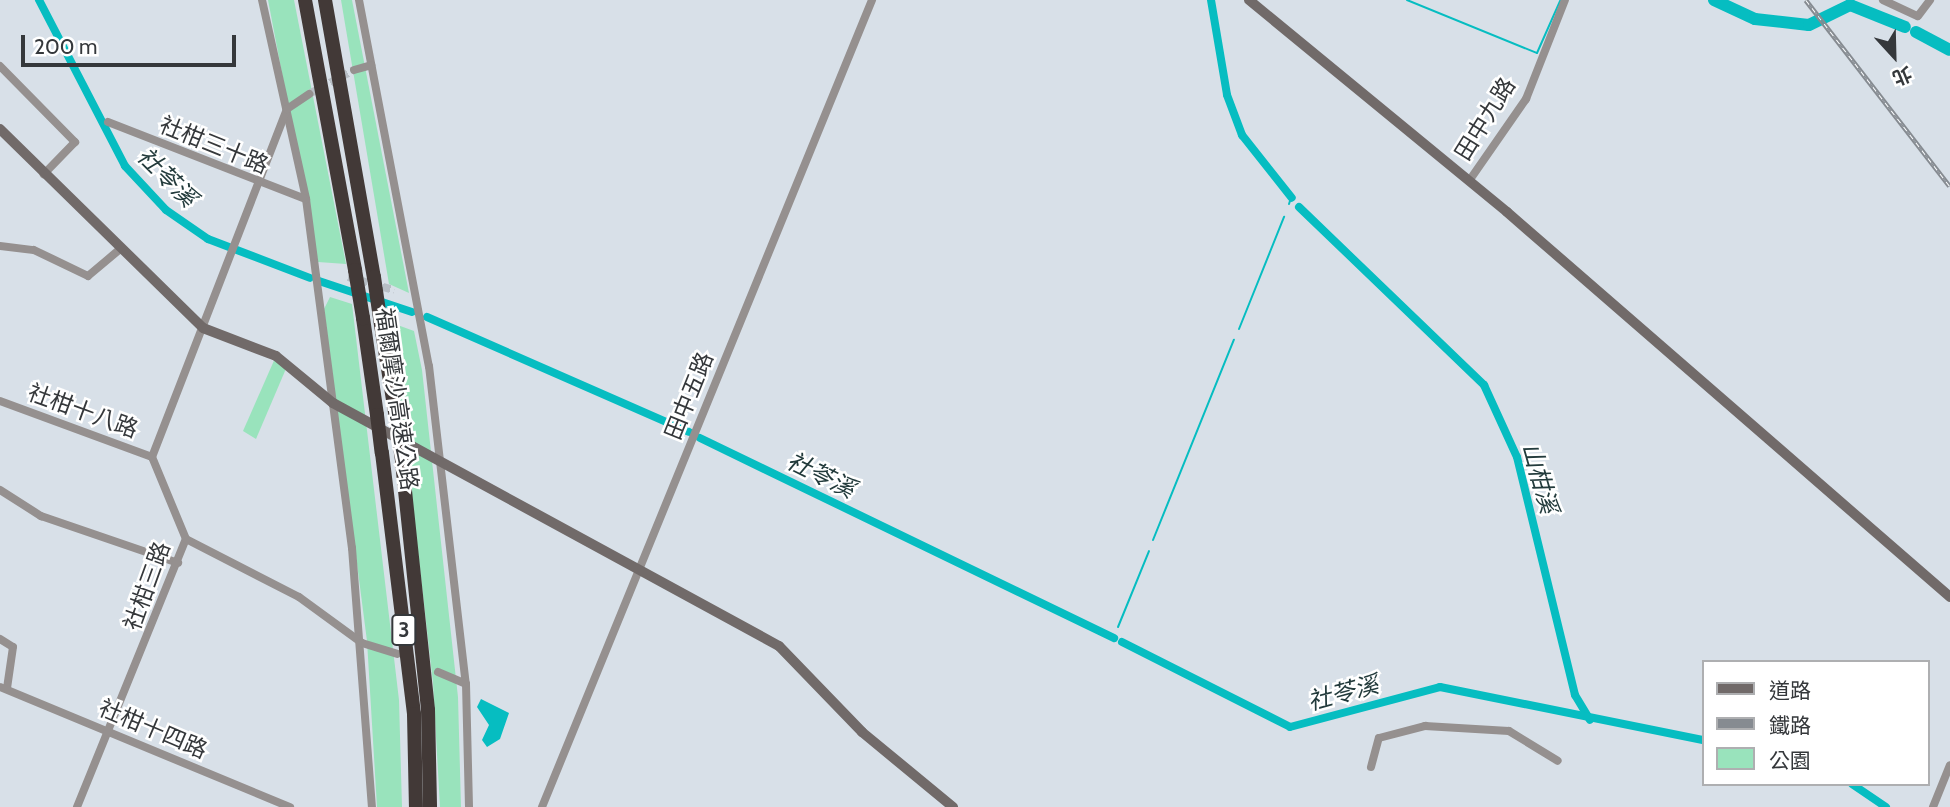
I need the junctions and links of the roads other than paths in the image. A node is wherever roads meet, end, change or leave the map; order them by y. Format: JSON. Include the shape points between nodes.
{"nodes":[{"id":1,"x":262,"y":0,"type":"edge"},
{"id":2,"x":299,"y":0,"type":"edge"},
{"id":3,"x":305,"y":0,"type":"edge"},
{"id":4,"x":326,"y":0,"type":"edge"},
{"id":5,"x":359,"y":0,"type":"edge"},
{"id":6,"x":872,"y":0,"type":"edge"},
{"id":7,"x":1248,"y":0,"type":"edge"},
{"id":8,"x":1565,"y":0,"type":"edge"},
{"id":9,"x":1883,"y":0,"type":"edge"},
{"id":10,"x":1930,"y":0,"type":"edge"},
{"id":11,"x":371,"y":65,"type":"junction"},
{"id":12,"x":0,"y":66,"type":"edge"},
{"id":13,"x":354,"y":70,"type":"tunnel mouth"},
{"id":14,"x":309,"y":94,"type":"tunnel mouth"},
{"id":15,"x":287,"y":109,"type":"junction"},
{"id":16,"x":108,"y":122,"type":"dead end"},
{"id":17,"x":330,"y":128,"type":"junction"},
{"id":18,"x":0,"y":129,"type":"edge"},
{"id":19,"x":44,"y":174,"type":"junction"},
{"id":20,"x":1469,"y":180,"type":"junction"},
{"id":21,"x":262,"y":186,"type":"junction"},
{"id":22,"x":306,"y":199,"type":"junction"},
{"id":23,"x":0,"y":246,"type":"edge"},
{"id":24,"x":118,"y":251,"type":"junction"},
{"id":25,"x":203,"y":328,"type":"junction"},
{"id":26,"x":0,"y":401,"type":"edge"},
{"id":27,"x":333,"y":403,"type":"junction"},
{"id":28,"x":152,"y":457,"type":"junction"},
{"id":29,"x":442,"y":464,"type":"junction"},
{"id":30,"x":0,"y":489,"type":"edge"},
{"id":31,"x":186,"y":539,"type":"junction"},
{"id":32,"x":178,"y":562,"type":"junction"},
{"id":33,"x":640,"y":566,"type":"junction"},
{"id":34,"x":1950,"y":597,"type":"edge"},
{"id":35,"x":0,"y":639,"type":"edge"},
{"id":36,"x":362,"y":643,"type":"junction"},
{"id":37,"x":397,"y":654,"type":"dead end"},
{"id":38,"x":438,"y":672,"type":"dead end"},
{"id":39,"x":466,"y":684,"type":"junction"},
{"id":40,"x":3,"y":688,"type":"edge"},
{"id":41,"x":111,"y":733,"type":"junction"},
{"id":42,"x":1558,"y":761,"type":"dead end"},
{"id":43,"x":1950,"y":766,"type":"edge"},
{"id":44,"x":1371,"y":767,"type":"dead end"},
{"id":45,"x":77,"y":807,"type":"edge"},
{"id":46,"x":290,"y":807,"type":"edge"},
{"id":47,"x":372,"y":807,"type":"edge"},
{"id":48,"x":416,"y":807,"type":"edge"},
{"id":49,"x":430,"y":807,"type":"edge"},
{"id":50,"x":469,"y":807,"type":"edge"},
{"id":51,"x":542,"y":807,"type":"edge"},
{"id":52,"x":953,"y":807,"type":"edge"},
{"id":53,"x":1933,"y":807,"type":"edge"}],
"edges":[{"from":1,"to":15,"type":"street"},
{"from":2,"to":17,"type":"highway"},
{"from":3,"to":17,"type":"highway","name":"福爾摩沙高速公路","number":"3"},
{"from":4,"to":49,"type":"highway","name":"福爾摩沙高速公路","number":"3","bridge":true,"via":[[402,462],[428,710]]},
{"from":5,"to":11,"type":"street"},
{"from":6,"to":33,"type":"street","name":"田中五路"},
{"from":7,"to":20,"type":"street"},
{"from":8,"to":20,"type":"street","name":"田中九路","via":[[1526,99]]},
{"from":9,"to":10,"type":"street","via":[[1918,16]]},
{"from":11,"to":13,"type":"street"},
{"from":11,"to":29,"type":"street","via":[[423,323]]},
{"from":12,"to":19,"type":"street","via":[[75,142]]},
{"from":14,"to":15,"type":"street"},
{"from":15,"to":21,"type":"street"},
{"from":15,"to":22,"type":"street"},
{"from":16,"to":21,"type":"street","name":"社柑三十路"},
{"from":17,"to":48,"type":"highway","name":"福爾摩沙高速公路","number":"3","bridge":true,"via":[[382,453],[414,714]]},
{"from":18,"to":19,"type":"street"},
{"from":19,"to":24,"type":"street"},
{"from":20,"to":34,"type":"street"},
{"from":21,"to":22,"type":"street","name":"社柑三十路"},
{"from":21,"to":25,"type":"street"},
{"from":22,"to":27,"type":"street"},
{"from":23,"to":24,"type":"street","via":[[34,250],[88,276]]},
{"from":24,"to":25,"type":"street"},
{"from":25,"to":27,"type":"street","via":[[276,355]]},
{"from":25,"to":28,"type":"street"},
{"from":26,"to":28,"type":"street","name":"社柑十八路"},
{"from":27,"to":29,"type":"street"},
{"from":27,"to":36,"type":"street"},
{"from":28,"to":31,"type":"street","name":"社柑三路"},
{"from":29,"to":33,"type":"street"},
{"from":29,"to":39,"type":"street"},
{"from":30,"to":32,"type":"street","via":[[41,516]]},
{"from":31,"to":32,"type":"street","name":"社柑三路"},
{"from":31,"to":36,"type":"street","via":[[299,597]]},
{"from":32,"to":41,"type":"street","name":"社柑三路"},
{"from":33,"to":51,"type":"street","name":"田中五路"},
{"from":33,"to":52,"type":"street","via":[[779,646],[862,732]]},
{"from":35,"to":40,"type":"street","via":[[13,647]]},
{"from":36,"to":37,"type":"street"},
{"from":36,"to":47,"type":"street"},
{"from":38,"to":39,"type":"street"},
{"from":39,"to":50,"type":"street"},
{"from":40,"to":41,"type":"street","name":"社柑十四路"},
{"from":41,"to":45,"type":"street","name":"社柑三路"},
{"from":41,"to":46,"type":"street","name":"社柑十四路"},
{"from":42,"to":44,"type":"street","via":[[1509,731],[1425,726],[1379,738]]},
{"from":43,"to":53,"type":"street"}]}
